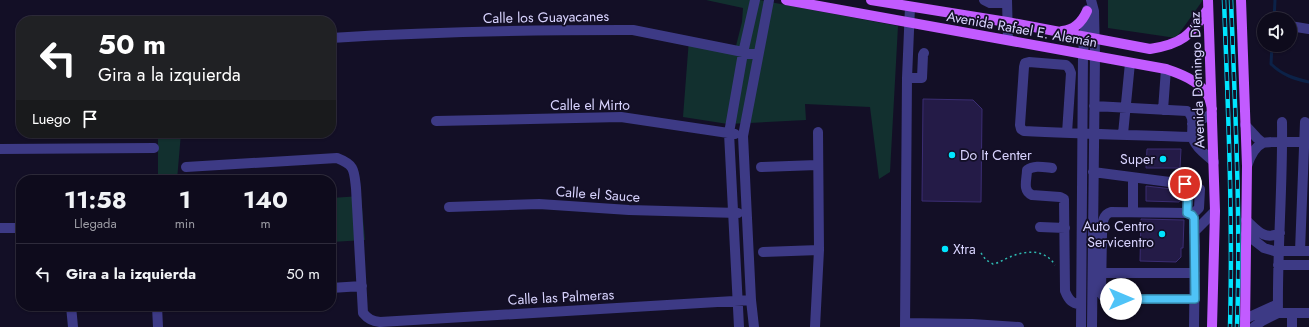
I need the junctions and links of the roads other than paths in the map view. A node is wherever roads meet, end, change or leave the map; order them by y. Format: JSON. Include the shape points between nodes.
{"nodes":[{"id":1,"x":755,"y":0,"type":"edge"},
{"id":2,"x":769,"y":0,"type":"edge"},
{"id":3,"x":786,"y":0,"type":"edge"},
{"id":4,"x":873,"y":0,"type":"edge"},
{"id":5,"x":984,"y":0,"type":"edge"},
{"id":6,"x":1241,"y":0,"type":"edge"},
{"id":7,"x":1007,"y":2,"type":"edge"},
{"id":8,"x":1089,"y":5,"type":"edge"},
{"id":9,"x":1208,"y":5,"type":"edge"},
{"id":10,"x":910,"y":7,"type":"junction"},
{"id":11,"x":908,"y":22,"type":"junction"},
{"id":12,"x":1007,"y":22,"type":"junction"},
{"id":13,"x":1297,"y":27,"type":"edge"},
{"id":14,"x":1309,"y":29,"type":"edge"},
{"id":15,"x":1057,"y":31,"type":"junction"},
{"id":16,"x":1084,"y":36,"type":"junction"},
{"id":17,"x":336,"y":38,"type":"edge"},
{"id":18,"x":1095,"y":38,"type":"junction"},
{"id":19,"x":1008,"y":40,"type":"junction"},
{"id":20,"x":743,"y":53,"type":"junction"},
{"id":21,"x":924,"y":53,"type":"dead end"},
{"id":22,"x":1083,"y":53,"type":"junction"},
{"id":23,"x":758,"y":55,"type":"junction"},
{"id":24,"x":1095,"y":56,"type":"junction"},
{"id":25,"x":1130,"y":63,"type":"junction"},
{"id":26,"x":1166,"y":69,"type":"junction"},
{"id":27,"x":907,"y":78,"type":"junction"},
{"id":28,"x":1094,"y":106,"type":"junction"},
{"id":29,"x":1126,"y":107,"type":"junction"},
{"id":30,"x":1164,"y":110,"type":"junction"},
{"id":31,"x":1212,"y":111,"type":"junction"},
{"id":32,"x":436,"y":121,"type":"dead end"},
{"id":33,"x":1282,"y":122,"type":"dead end"},
{"id":34,"x":1304,"y":122,"type":"dead end"},
{"id":35,"x":1192,"y":124,"type":"junction"},
{"id":36,"x":1246,"y":125,"type":"junction"},
{"id":37,"x":818,"y":132,"type":"dead end"},
{"id":38,"x":729,"y":133,"type":"junction"},
{"id":39,"x":1067,"y":133,"type":"junction"},
{"id":40,"x":1083,"y":134,"type":"junction"},
{"id":41,"x":1123,"y":134,"type":"junction"},
{"id":42,"x":1094,"y":135,"type":"junction"},
{"id":43,"x":743,"y":136,"type":"junction"},
{"id":44,"x":1192,"y":137,"type":"junction"},
{"id":45,"x":1304,"y":142,"type":"junction"},
{"id":46,"x":1263,"y":143,"type":"junction"},
{"id":47,"x":1283,"y":143,"type":"junction"},
{"id":48,"x":0,"y":148,"type":"edge"},
{"id":49,"x":154,"y":148,"type":"dead end"},
{"id":50,"x":1214,"y":162,"type":"junction"},
{"id":51,"x":817,"y":165,"type":"junction"},
{"id":52,"x":1247,"y":166,"type":"junction"},
{"id":53,"x":186,"y":167,"type":"dead end"},
{"id":54,"x":761,"y":167,"type":"dead end"},
{"id":55,"x":1052,"y":168,"type":"dead end"},
{"id":56,"x":1093,"y":172,"type":"junction"},
{"id":57,"x":1133,"y":178,"type":"junction"},
{"id":58,"x":1200,"y":189,"type":"dead end"},
{"id":59,"x":449,"y":206,"type":"dead end"},
{"id":60,"x":1215,"y":211,"type":"junction"},
{"id":61,"x":1133,"y":212,"type":"junction"},
{"id":62,"x":733,"y":213,"type":"junction"},
{"id":63,"x":746,"y":213,"type":"junction"},
{"id":64,"x":1189,"y":214,"type":"junction"},
{"id":65,"x":1246,"y":220,"type":"junction"},
{"id":66,"x":1040,"y":227,"type":"dead end"},
{"id":67,"x":0,"y":228,"type":"edge"},
{"id":68,"x":16,"y":228,"type":"edge"},
{"id":69,"x":1065,"y":228,"type":"junction"},
{"id":70,"x":1194,"y":232,"type":"junction"},
{"id":71,"x":1280,"y":233,"type":"junction"},
{"id":72,"x":1092,"y":234,"type":"junction"},
{"id":73,"x":1246,"y":234,"type":"junction"},
{"id":74,"x":819,"y":250,"type":"junction"},
{"id":75,"x":1278,"y":251,"type":"junction"},
{"id":76,"x":1305,"y":251,"type":"edge"},
{"id":77,"x":763,"y":252,"type":"dead end"},
{"id":78,"x":1278,"y":265,"type":"junction"},
{"id":79,"x":1309,"y":266,"type":"edge"},
{"id":80,"x":1102,"y":273,"type":"junction"},
{"id":81,"x":1195,"y":273,"type":"junction"},
{"id":82,"x":362,"y":286,"type":"junction"},
{"id":83,"x":336,"y":288,"type":"edge"},
{"id":84,"x":1195,"y":299,"type":"junction"},
{"id":85,"x":737,"y":300,"type":"junction"},
{"id":86,"x":751,"y":300,"type":"junction"},
{"id":87,"x":1081,"y":305,"type":"junction"},
{"id":88,"x":1278,"y":309,"type":"junction"},
{"id":89,"x":71,"y":311,"type":"edge"},
{"id":90,"x":157,"y":311,"type":"edge"},
{"id":91,"x":1292,"y":313,"type":"junction"},
{"id":92,"x":1309,"y":313,"type":"edge"},
{"id":93,"x":1245,"y":323,"type":"edge"},
{"id":94,"x":905,"y":325,"type":"edge"},
{"id":95,"x":972,"y":325,"type":"edge"},
{"id":96,"x":73,"y":327,"type":"edge"},
{"id":97,"x":158,"y":327,"type":"edge"},
{"id":98,"x":739,"y":327,"type":"edge"},
{"id":99,"x":754,"y":327,"type":"edge"},
{"id":100,"x":815,"y":327,"type":"edge"},
{"id":101,"x":1019,"y":327,"type":"edge"},
{"id":102,"x":1081,"y":327,"type":"edge"},
{"id":103,"x":1092,"y":327,"type":"edge"},
{"id":104,"x":1194,"y":327,"type":"edge"},
{"id":105,"x":1212,"y":327,"type":"edge"},
{"id":106,"x":1254,"y":327,"type":"edge"},
{"id":107,"x":1292,"y":327,"type":"edge"}],
"edges":[{"from":1,"to":20,"type":"street"},
{"from":2,"to":23,"type":"street"},
{"from":3,"to":11,"type":"main road","name":"Avenida Rafael E. Alemán"},
{"from":4,"to":10,"type":"main road","name":"Avenida Rafael E. Alemán"},
{"from":5,"to":7,"type":"street","via":[[990,3]]},
{"from":6,"to":36,"type":"main road"},
{"from":7,"to":12,"type":"street"},
{"from":8,"to":15,"type":"main road","via":[[1076,27]]},
{"from":8,"to":16,"type":"street"},
{"from":8,"to":18,"type":"street","via":[[1094,11]]},
{"from":9,"to":18,"type":"main road","name":"Avenida Rafael E. Alemán","via":[[1196,26],[1179,42],[1165,47],[1150,50]]},
{"from":9,"to":31,"type":"main road","name":"Avenida Domingo Díaz"},
{"from":10,"to":11,"type":"street"},
{"from":10,"to":12,"type":"main road","name":"Avenida Rafael E. Alemán"},
{"from":11,"to":19,"type":"main road","name":"Avenida Rafael E. Alemán"},
{"from":11,"to":27,"type":"street"},
{"from":12,"to":15,"type":"main road","name":"Avenida Rafael E. Alemán"},
{"from":12,"to":19,"type":"street"},
{"from":13,"to":14,"type":"street"},
{"from":15,"to":16,"type":"main road","name":"Avenida Rafael E. Alemán"},
{"from":16,"to":18,"type":"main road","name":"Avenida Rafael E. Alemán"},
{"from":16,"to":22,"type":"street"},
{"from":17,"to":20,"type":"street","name":"Calle los Guayacanes","via":[[388,34],[633,30]]},
{"from":18,"to":24,"type":"street"},
{"from":19,"to":22,"type":"main road","name":"Avenida Rafael E. Alemán"},
{"from":20,"to":23,"type":"street","name":"Calle los Guayacanes"},
{"from":20,"to":38,"type":"street"},
{"from":21,"to":27,"type":"street","via":[[922,78]]},
{"from":22,"to":24,"type":"main road","name":"Avenida Rafael E. Alemán"},
{"from":22,"to":40,"type":"street"},
{"from":23,"to":43,"type":"street"},
{"from":24,"to":25,"type":"main road","name":"Avenida Rafael E. Alemán"},
{"from":24,"to":28,"type":"street"},
{"from":25,"to":26,"type":"main road","name":"Avenida Rafael E. Alemán"},
{"from":25,"to":29,"type":"street"},
{"from":26,"to":30,"type":"street"},
{"from":26,"to":31,"type":"main road","name":"Avenida Rafael E. Alemán","via":[[1196,82],[1207,95]]},
{"from":27,"to":94,"type":"street"},
{"from":28,"to":29,"type":"street"},
{"from":28,"to":42,"type":"street"},
{"from":29,"to":30,"type":"street"},
{"from":29,"to":41,"type":"street"},
{"from":30,"to":35,"type":"street","via":[[1187,111],[1191,114]]},
{"from":31,"to":35,"type":"street"},
{"from":31,"to":50,"type":"main road","name":"Avenida Domingo Díaz"},
{"from":32,"to":38,"type":"street","name":"Calle el Mirto","via":[[621,117]]},
{"from":33,"to":47,"type":"street"},
{"from":34,"to":45,"type":"street"},
{"from":35,"to":44,"type":"street"},
{"from":36,"to":46,"type":"street"},
{"from":36,"to":52,"type":"main road"},
{"from":37,"to":51,"type":"street"},
{"from":38,"to":43,"type":"street","name":"Calle el Mirto"},
{"from":38,"to":62,"type":"street"},
{"from":39,"to":39,"type":"street","via":[[1071,73],[1069,68],[1066,65],[1025,63],[1021,129]]},
{"from":39,"to":40,"type":"street"},
{"from":40,"to":42,"type":"street"},
{"from":40,"to":72,"type":"street"},
{"from":41,"to":42,"type":"street"},
{"from":41,"to":44,"type":"street"},
{"from":42,"to":56,"type":"street"},
{"from":43,"to":63,"type":"street"},
{"from":44,"to":50,"type":"street","via":[[1195,144]]},
{"from":45,"to":47,"type":"street"},
{"from":45,"to":76,"type":"street"},
{"from":46,"to":47,"type":"street"},
{"from":46,"to":52,"type":"street","via":[[1250,157]]},
{"from":47,"to":71,"type":"street"},
{"from":48,"to":49,"type":"street"},
{"from":50,"to":60,"type":"main road","name":"Avenida Domingo Díaz"},
{"from":51,"to":54,"type":"street"},
{"from":51,"to":74,"type":"street"},
{"from":52,"to":65,"type":"main road"},
{"from":53,"to":82,"type":"street","via":[[337,158],[351,165],[355,171]]},
{"from":55,"to":69,"type":"street","via":[[1035,167],[1027,170],[1026,190],[1032,195],[1064,199]]},
{"from":56,"to":57,"type":"street"},
{"from":56,"to":72,"type":"street"},
{"from":57,"to":61,"type":"street"},
{"from":57,"to":64,"type":"street","via":[[1185,184],[1188,186]]},
{"from":58,"to":64,"type":"street","via":[[1199,208]]},
{"from":59,"to":62,"type":"street","name":"Calle el Sauce","via":[[539,204]]},
{"from":60,"to":70,"type":"street"},
{"from":60,"to":105,"type":"main road","name":"Avenida Domingo Díaz"},
{"from":61,"to":64,"type":"street"},
{"from":61,"to":72,"type":"street","via":[[1106,214]]},
{"from":62,"to":63,"type":"street","name":"Calle el Sauce"},
{"from":62,"to":85,"type":"street"},
{"from":63,"to":86,"type":"street"},
{"from":64,"to":70,"type":"street","via":[[1194,218]]},
{"from":65,"to":71,"type":"street","via":[[1264,235],[1272,237]]},
{"from":65,"to":73,"type":"main road"},
{"from":66,"to":69,"type":"street"},
{"from":67,"to":68,"type":"street"},
{"from":69,"to":87,"type":"street","via":[[1065,291],[1072,303]]},
{"from":70,"to":81,"type":"street"},
{"from":71,"to":75,"type":"street"},
{"from":72,"to":80,"type":"street"},
{"from":72,"to":87,"type":"street"},
{"from":72,"to":103,"type":"street"},
{"from":73,"to":75,"type":"street","via":[[1264,248]]},
{"from":73,"to":93,"type":"main road"},
{"from":74,"to":77,"type":"street"},
{"from":74,"to":100,"type":"street"},
{"from":75,"to":76,"type":"street"},
{"from":75,"to":78,"type":"street"},
{"from":78,"to":79,"type":"street"},
{"from":78,"to":88,"type":"street"},
{"from":80,"to":81,"type":"street"},
{"from":80,"to":84,"type":"street","via":[[1101,293],[1107,299]]},
{"from":81,"to":84,"type":"street"},
{"from":82,"to":83,"type":"street"},
{"from":82,"to":85,"type":"street","name":"Calle las Palmeras","via":[[363,313],[372,321],[388,322]]},
{"from":84,"to":104,"type":"street"},
{"from":85,"to":86,"type":"street","name":"Calle las Palmeras"},
{"from":85,"to":98,"type":"street"},
{"from":86,"to":99,"type":"street"},
{"from":87,"to":102,"type":"street"},
{"from":88,"to":91,"type":"street"},
{"from":88,"to":93,"type":"street"},
{"from":88,"to":106,"type":"street"},
{"from":89,"to":96,"type":"street"},
{"from":90,"to":97,"type":"street"},
{"from":91,"to":92,"type":"street"},
{"from":91,"to":107,"type":"street"},
{"from":94,"to":95,"type":"street"},
{"from":95,"to":101,"type":"street"}]}
